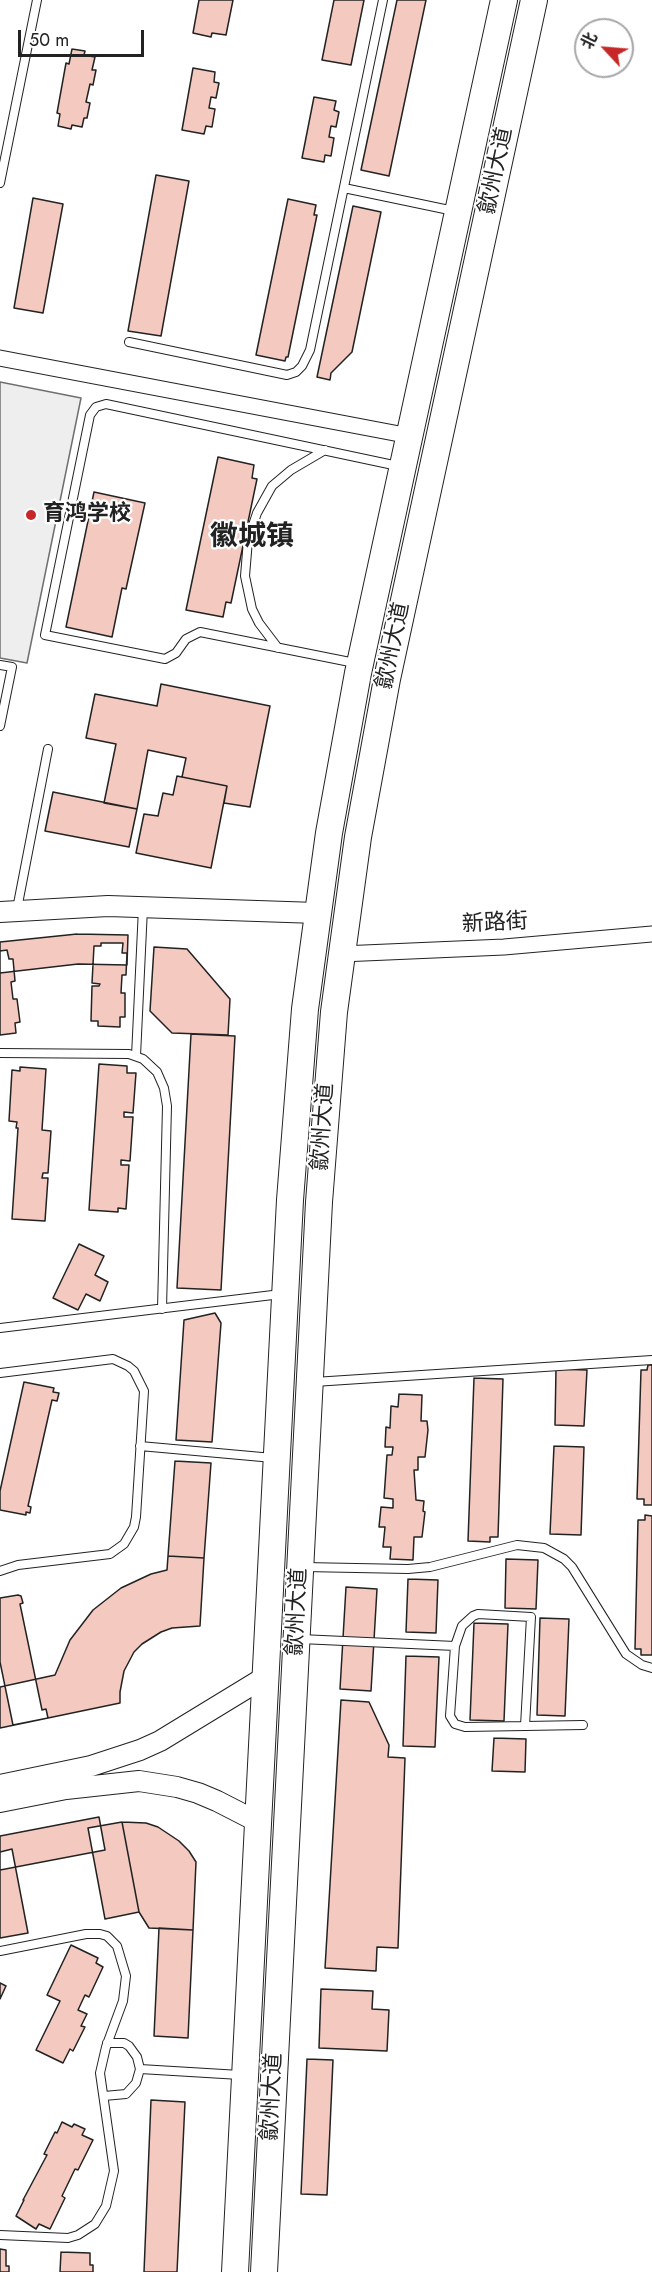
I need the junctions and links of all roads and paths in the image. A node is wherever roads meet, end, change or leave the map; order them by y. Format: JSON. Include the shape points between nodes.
{"nodes":[{"id":1,"x":37,"y":0,"type":"edge"},
{"id":2,"x":383,"y":0,"type":"edge"},
{"id":3,"x":504,"y":0,"type":"edge"},
{"id":4,"x":534,"y":0,"type":"edge"},
{"id":5,"x":0,"y":183,"type":"edge"},
{"id":6,"x":344,"y":188,"type":"junction"},
{"id":7,"x":458,"y":212,"type":"junction"},
{"id":8,"x":129,"y":342,"type":"dead end"},
{"id":9,"x":0,"y":358,"type":"edge"},
{"id":10,"x":410,"y":436,"type":"junction"},
{"id":11,"x":325,"y":450,"type":"junction"},
{"id":12,"x":403,"y":467,"type":"junction"},
{"id":13,"x":278,"y":648,"type":"junction"},
{"id":14,"x":360,"y":664,"type":"junction"},
{"id":15,"x":0,"y":665,"type":"edge"},
{"id":16,"x":0,"y":726,"type":"edge"},
{"id":17,"x":48,"y":749,"type":"dead end"},
{"id":18,"x":143,"y":907,"type":"junction"},
{"id":19,"x":8,"y":912,"type":"edge"},
{"id":20,"x":317,"y":913,"type":"junction"},
{"id":21,"x":652,"y":934,"type":"edge"},
{"id":22,"x":341,"y":954,"type":"junction"},
{"id":23,"x":0,"y":1053,"type":"edge"},
{"id":24,"x":136,"y":1056,"type":"junction"},
{"id":25,"x":285,"y":1293,"type":"junction"},
{"id":26,"x":162,"y":1309,"type":"junction"},
{"id":27,"x":0,"y":1328,"type":"edge"},
{"id":28,"x":652,"y":1360,"type":"edge"},
{"id":29,"x":0,"y":1373,"type":"edge"},
{"id":30,"x":310,"y":1382,"type":"junction"},
{"id":31,"x":140,"y":1446,"type":"junction"},
{"id":32,"x":277,"y":1458,"type":"junction"},
{"id":33,"x":300,"y":1567,"type":"junction"},
{"id":34,"x":0,"y":1571,"type":"edge"},
{"id":35,"x":296,"y":1639,"type":"junction"},
{"id":36,"x":454,"y":1646,"type":"junction"},
{"id":37,"x":652,"y":1668,"type":"edge"},
{"id":38,"x":265,"y":1677,"type":"junction"},
{"id":39,"x":583,"y":1725,"type":"dead end"},
{"id":40,"x":525,"y":1726,"type":"junction"},
{"id":41,"x":0,"y":1785,"type":"edge"},
{"id":42,"x":0,"y":1802,"type":"edge"},
{"id":43,"x":258,"y":1822,"type":"junction"},
{"id":44,"x":0,"y":1951,"type":"edge"},
{"id":45,"x":107,"y":2043,"type":"junction"},
{"id":46,"x":140,"y":2069,"type":"junction"},
{"id":47,"x":245,"y":2075,"type":"junction"},
{"id":48,"x":104,"y":2096,"type":"junction"},
{"id":49,"x":0,"y":2235,"type":"edge"},
{"id":50,"x":235,"y":2272,"type":"edge"},
{"id":51,"x":264,"y":2272,"type":"edge"}],
"edges":[{"from":1,"to":5,"type":"lane"},
{"from":2,"to":6,"type":"lane"},
{"from":3,"to":7,"type":"highway","name":"歙州大道"},
{"from":4,"to":22,"type":"highway","name":"歙州大道","via":[[387,679]]},
{"from":6,"to":7,"type":"lane"},
{"from":6,"to":8,"type":"lane","via":[[310,350],[296,372],[287,375]]},
{"from":7,"to":10,"type":"highway","name":"歙州大道"},
{"from":9,"to":10,"type":"street"},
{"from":10,"to":12,"type":"highway","name":"歙州大道"},
{"from":11,"to":12,"type":"lane"},
{"from":11,"to":13,"type":"lane","via":[[272,486],[256,513],[248,540],[245,576],[252,609]]},
{"from":11,"to":13,"type":"lane","via":[[106,404],[96,407],[90,415],[45,635],[165,658],[200,632]]},
{"from":12,"to":14,"type":"highway","name":"歙州大道"},
{"from":13,"to":14,"type":"lane"},
{"from":14,"to":20,"type":"highway","name":"歙州大道"},
{"from":15,"to":16,"type":"lane","via":[[12,667]]},
{"from":17,"to":19,"type":"lane"},
{"from":18,"to":19,"type":"street"},
{"from":18,"to":20,"type":"street"},
{"from":18,"to":24,"type":"lane"},
{"from":20,"to":25,"type":"highway","name":"歙州大道","via":[[296,1104]]},
{"from":21,"to":22,"type":"street","name":"新路街","via":[[504,947]]},
{"from":22,"to":30,"type":"highway","name":"歙州大道","via":[[325,1107]]},
{"from":23,"to":24,"type":"lane"},
{"from":24,"to":26,"type":"lane","via":[[157,1072],[166,1097]]},
{"from":25,"to":26,"type":"lane"},
{"from":25,"to":32,"type":"highway","name":"歙州大道"},
{"from":26,"to":27,"type":"lane"},
{"from":28,"to":30,"type":"lane"},
{"from":29,"to":31,"type":"lane","via":[[113,1359],[120,1362],[134,1371],[144,1391]]},
{"from":30,"to":33,"type":"highway","name":"歙州大道"},
{"from":31,"to":32,"type":"lane"},
{"from":31,"to":34,"type":"lane","via":[[136,1517],[124,1545],[110,1554],[18,1565]]},
{"from":32,"to":38,"type":"highway","name":"歙州大道"},
{"from":33,"to":35,"type":"highway","name":"歙州大道"},
{"from":33,"to":37,"type":"lane","via":[[408,1569],[436,1566],[517,1545],[544,1548],[572,1567],[626,1654]]},
{"from":35,"to":36,"type":"lane"},
{"from":35,"to":51,"type":"highway","name":"歙州大道"},
{"from":36,"to":40,"type":"lane","via":[[450,1716],[455,1724]]},
{"from":36,"to":40,"type":"lane","via":[[462,1626],[472,1616],[531,1617]]},
{"from":38,"to":41,"type":"street","via":[[140,1750],[91,1766]]},
{"from":38,"to":43,"type":"highway","name":"歙州大道"},
{"from":39,"to":40,"type":"lane"},
{"from":42,"to":43,"type":"street","via":[[139,1781],[198,1793]]},
{"from":43,"to":47,"type":"highway","name":"歙州大道"},
{"from":44,"to":45,"type":"lane","via":[[93,1933],[113,1940],[124,1965],[126,1989]]},
{"from":45,"to":46,"type":"lane","via":[[129,2046]]},
{"from":45,"to":48,"type":"lane","via":[[100,2073]]},
{"from":46,"to":47,"type":"lane"},
{"from":46,"to":48,"type":"lane","via":[[136,2083],[126,2094]]},
{"from":47,"to":50,"type":"highway","name":"歙州大道"},
{"from":48,"to":49,"type":"lane","via":[[114,2170],[101,2216],[86,2230],[68,2238]]}]}
